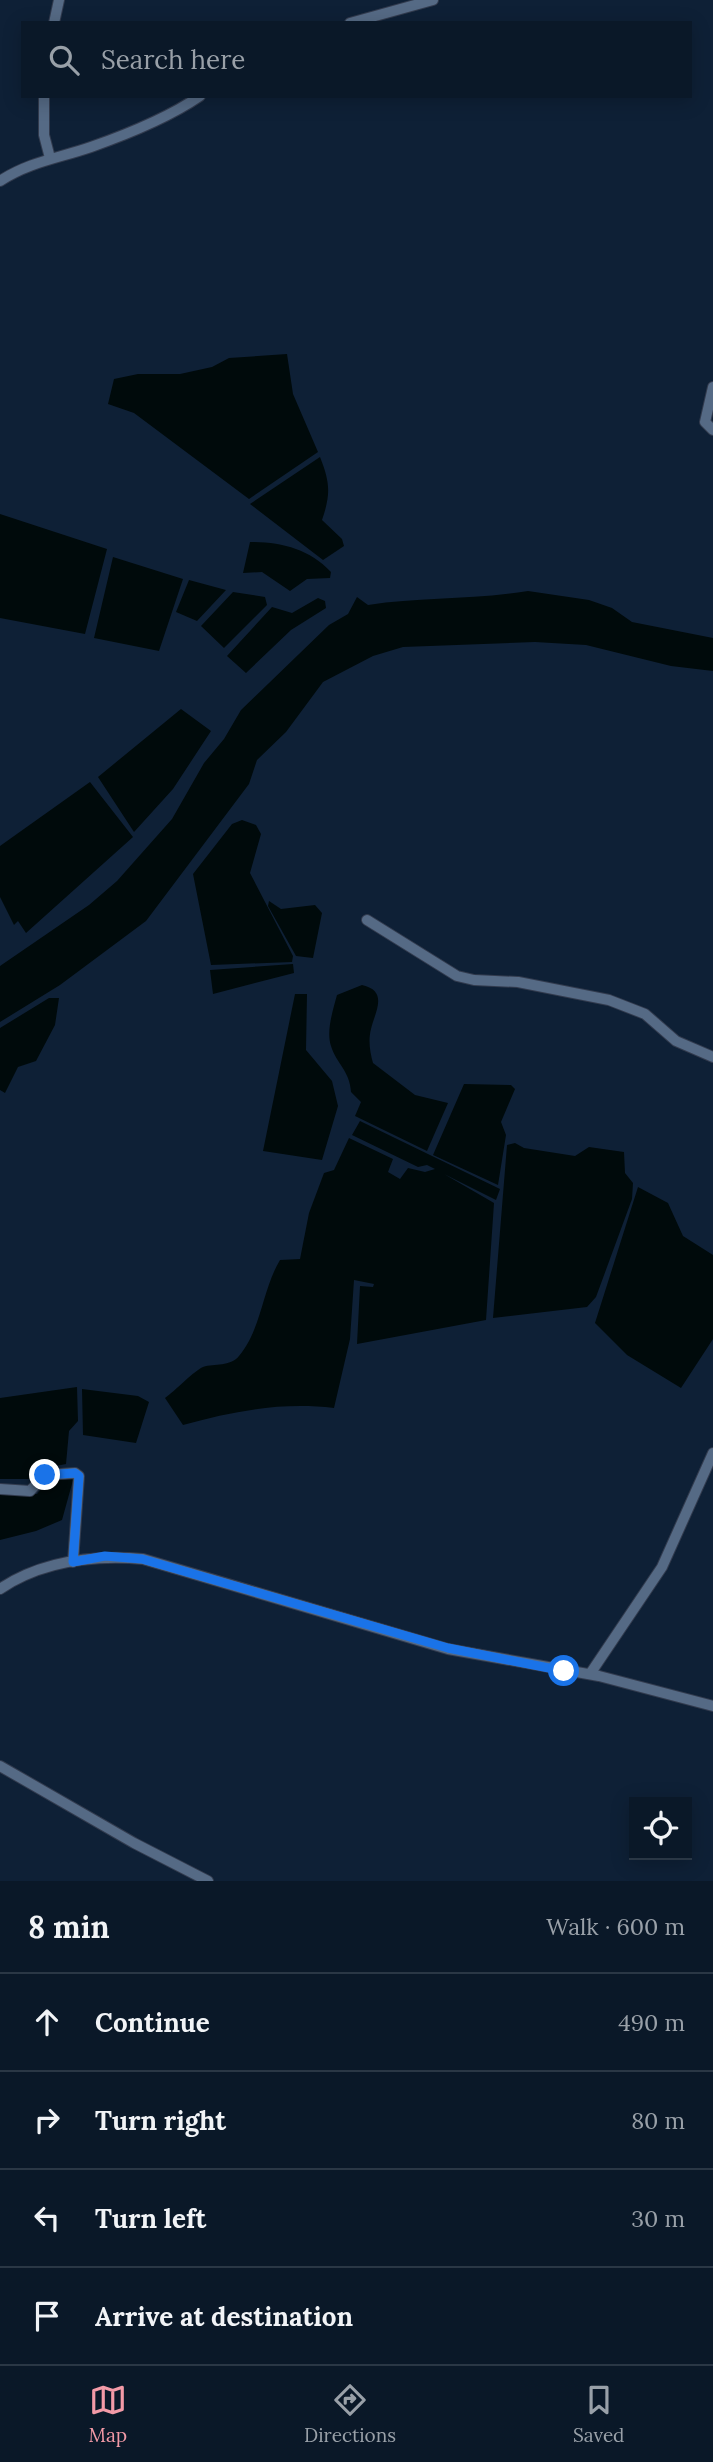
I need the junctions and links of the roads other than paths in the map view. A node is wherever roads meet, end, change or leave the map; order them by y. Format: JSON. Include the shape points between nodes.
{"nodes":[{"id":1,"x":60,"y":0,"type":"edge"},
{"id":2,"x":433,"y":0,"type":"edge"},
{"id":3,"x":55,"y":21,"type":"edge"},
{"id":4,"x":357,"y":21,"type":"edge"},
{"id":5,"x":44,"y":98,"type":"edge"},
{"id":6,"x":197,"y":98,"type":"edge"},
{"id":7,"x":50,"y":158,"type":"junction"},
{"id":8,"x":0,"y":181,"type":"edge"},
{"id":9,"x":713,"y":387,"type":"edge"},
{"id":10,"x":713,"y":430,"type":"edge"},
{"id":11,"x":367,"y":920,"type":"dead end"},
{"id":12,"x":713,"y":1057,"type":"edge"},
{"id":13,"x":713,"y":1453,"type":"edge"},
{"id":14,"x":0,"y":1489,"type":"edge"},
{"id":15,"x":73,"y":1562,"type":"junction"},
{"id":16,"x":0,"y":1589,"type":"edge"},
{"id":17,"x":590,"y":1674,"type":"junction"},
{"id":18,"x":713,"y":1706,"type":"edge"},
{"id":19,"x":0,"y":1766,"type":"edge"},
{"id":20,"x":208,"y":1881,"type":"edge"}],
"edges":[{"from":1,"to":3,"type":"street"},
{"from":2,"to":4,"type":"street"},
{"from":5,"to":7,"type":"street","via":[[44,135]]},
{"from":6,"to":7,"type":"street","via":[[121,136]]},
{"from":7,"to":8,"type":"street"},
{"from":9,"to":10,"type":"street","via":[[705,422]]},
{"from":11,"to":12,"type":"street","via":[[457,976],[518,982],[609,1000],[645,1014],[676,1041]]},
{"from":13,"to":17,"type":"street","via":[[662,1567]]},
{"from":14,"to":15,"type":"street","via":[[30,1491],[45,1475],[79,1476]]},
{"from":15,"to":16,"type":"street","via":[[16,1578]]},
{"from":15,"to":17,"type":"street","via":[[105,1556],[142,1559],[448,1648]]},
{"from":17,"to":18,"type":"street"},
{"from":19,"to":20,"type":"street"}]}
